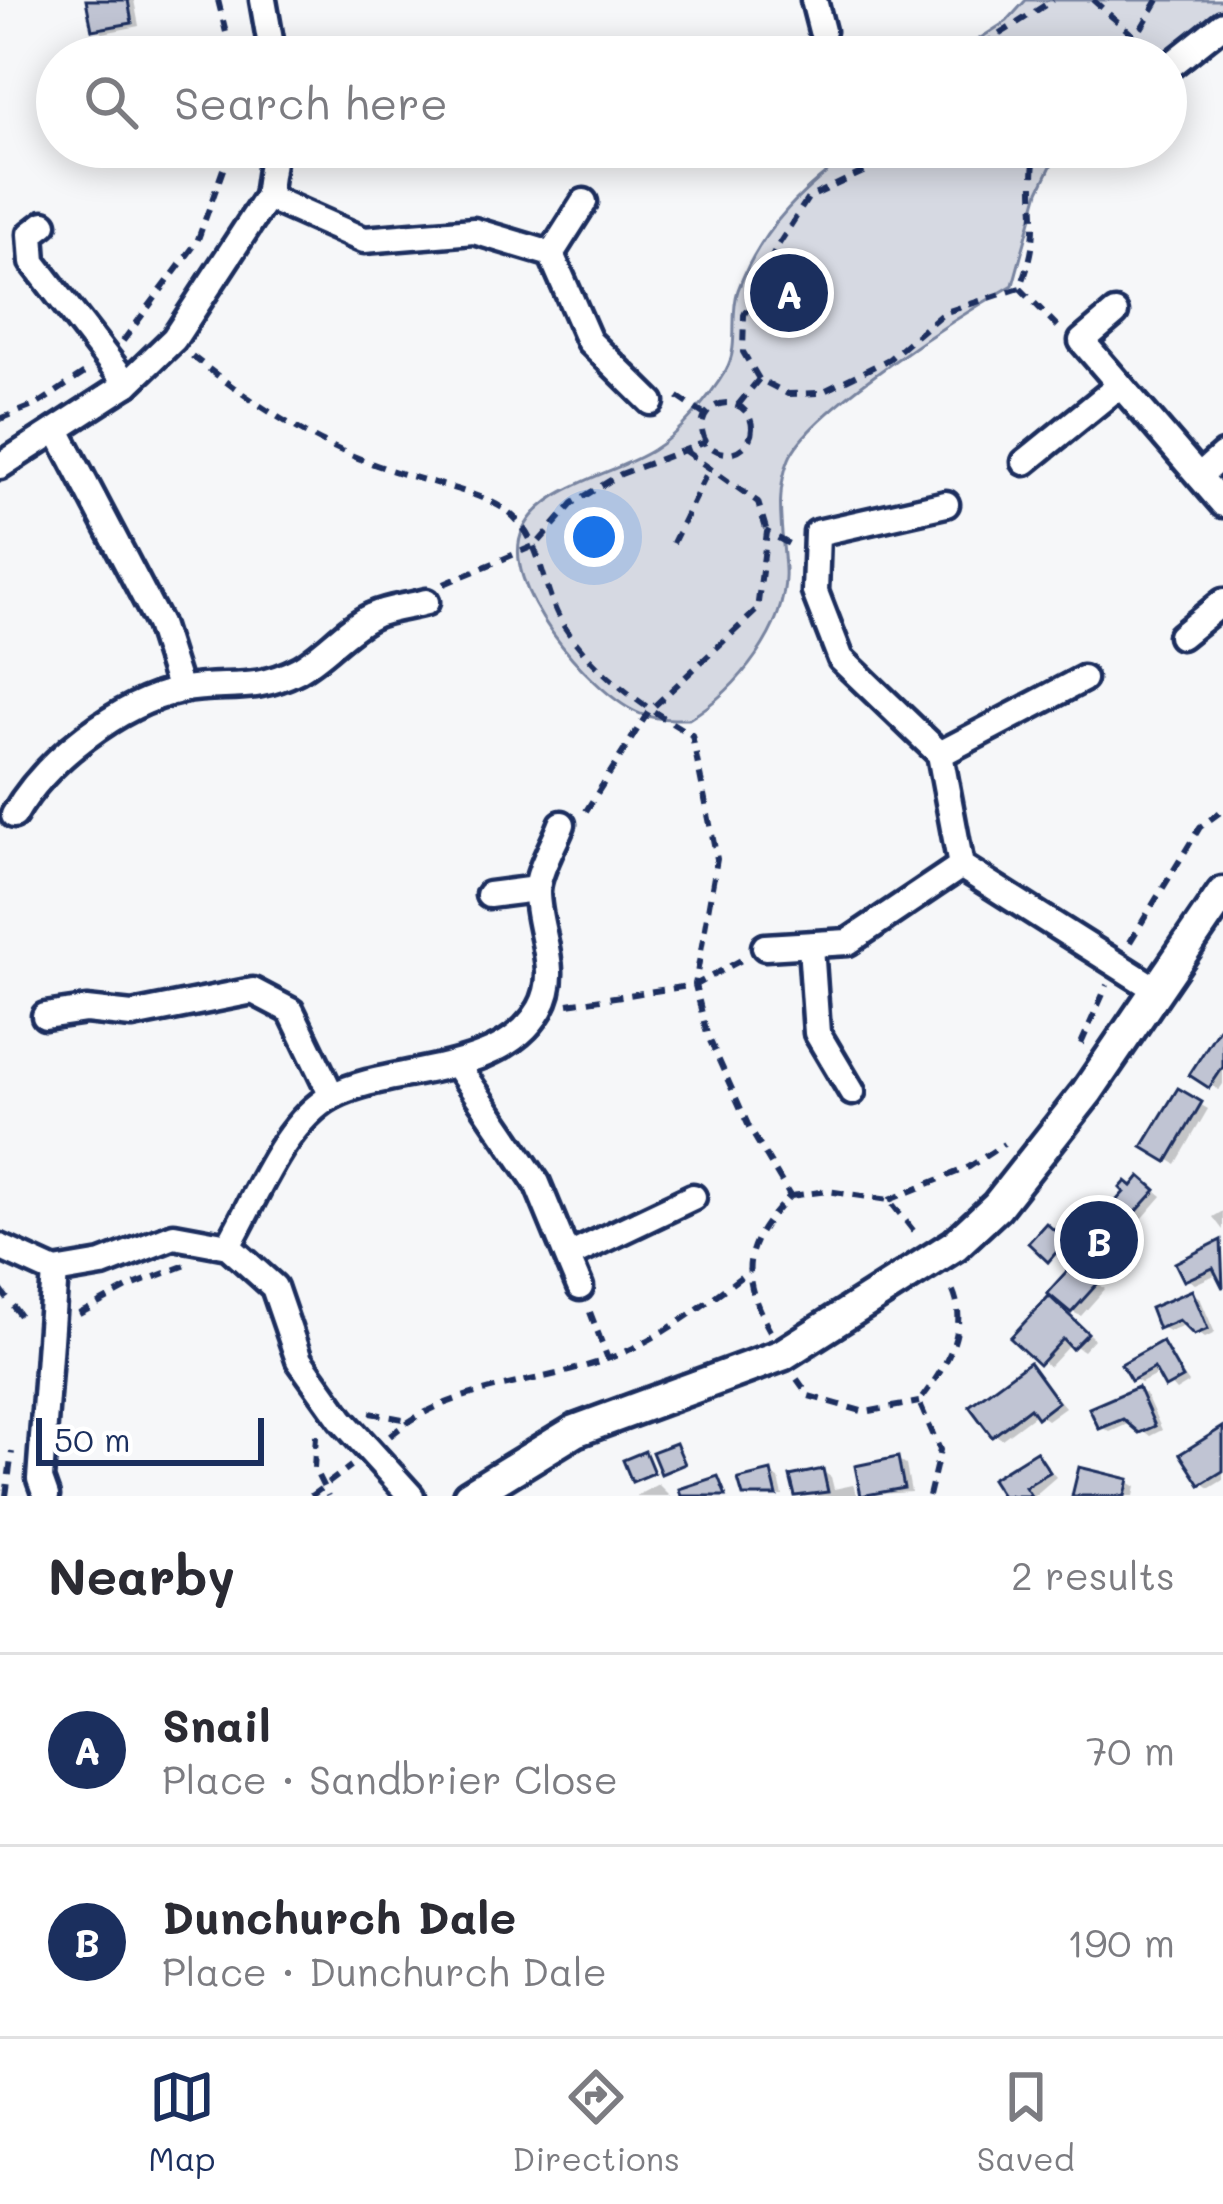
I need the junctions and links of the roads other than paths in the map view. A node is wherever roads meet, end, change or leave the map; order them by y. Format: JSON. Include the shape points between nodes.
{"nodes":[{"id":1,"x":263,"y":0,"type":"edge"},
{"id":2,"x":814,"y":0,"type":"edge"},
{"id":3,"x":1223,"y":24,"type":"edge"},
{"id":4,"x":822,"y":31,"type":"dead end"},
{"id":5,"x":269,"y":36,"type":"edge"},
{"id":6,"x":1187,"y":53,"type":"edge"},
{"id":7,"x":271,"y":168,"type":"edge"},
{"id":8,"x":267,"y":196,"type":"junction"},
{"id":9,"x":584,"y":202,"type":"dead end"},
{"id":10,"x":44,"y":224,"type":"dead end"},
{"id":11,"x":551,"y":254,"type":"junction"},
{"id":12,"x":1115,"y":313,"type":"dead end"},
{"id":13,"x":127,"y":384,"type":"junction"},
{"id":14,"x":1120,"y":385,"type":"junction"},
{"id":15,"x":651,"y":403,"type":"dead end"},
{"id":16,"x":58,"y":432,"type":"junction"},
{"id":17,"x":1223,"y":454,"type":"edge"},
{"id":18,"x":1024,"y":463,"type":"dead end"},
{"id":19,"x":0,"y":466,"type":"edge"},
{"id":20,"x":1199,"y":475,"type":"junction"},
{"id":21,"x":946,"y":504,"type":"dead end"},
{"id":22,"x":1223,"y":504,"type":"edge"},
{"id":23,"x":426,"y":602,"type":"road end"},
{"id":24,"x":1223,"y":602,"type":"edge"},
{"id":25,"x":1181,"y":636,"type":"dead end"},
{"id":26,"x":1084,"y":679,"type":"dead end"},
{"id":27,"x":180,"y":690,"type":"junction"},
{"id":28,"x":940,"y":754,"type":"junction"},
{"id":29,"x":14,"y":815,"type":"dead end"},
{"id":30,"x":562,"y":824,"type":"road end"},
{"id":31,"x":961,"y":866,"type":"junction"},
{"id":32,"x":536,"y":889,"type":"junction"},
{"id":33,"x":1223,"y":893,"type":"edge"},
{"id":34,"x":489,"y":895,"type":"dead end"},
{"id":35,"x":811,"y":946,"type":"junction"},
{"id":36,"x":765,"y":947,"type":"road end"},
{"id":37,"x":1157,"y":990,"type":"junction"},
{"id":38,"x":45,"y":1016,"type":"dead end"},
{"id":39,"x":456,"y":1064,"type":"junction"},
{"id":40,"x":852,"y":1092,"type":"dead end"},
{"id":41,"x":332,"y":1096,"type":"junction"},
{"id":42,"x":693,"y":1197,"type":"dead end"},
{"id":43,"x":228,"y":1246,"type":"junction"},
{"id":44,"x":0,"y":1247,"type":"edge"},
{"id":45,"x":569,"y":1256,"type":"junction"},
{"id":46,"x":55,"y":1272,"type":"junction"},
{"id":47,"x":580,"y":1287,"type":"road end"},
{"id":48,"x":46,"y":1496,"type":"edge"},
{"id":49,"x":411,"y":1496,"type":"edge"},
{"id":50,"x":469,"y":1496,"type":"edge"}],
"edges":[{"from":1,"to":5,"type":"street"},
{"from":2,"to":4,"type":"street"},
{"from":3,"to":6,"type":"street"},
{"from":7,"to":8,"type":"street"},
{"from":8,"to":11,"type":"street","via":[[364,240],[474,231]]},
{"from":8,"to":13,"type":"street","via":[[174,340]]},
{"from":9,"to":11,"type":"street"},
{"from":10,"to":13,"type":"street","via":[[31,234],[33,262]]},
{"from":11,"to":15,"type":"street","via":[[589,341]]},
{"from":12,"to":14,"type":"street","via":[[1082,341]]},
{"from":13,"to":16,"type":"street"},
{"from":14,"to":18,"type":"street"},
{"from":14,"to":20,"type":"street"},
{"from":16,"to":19,"type":"street"},
{"from":16,"to":27,"type":"street","via":[[158,624]]},
{"from":17,"to":20,"type":"street"},
{"from":20,"to":22,"type":"street"},
{"from":21,"to":28,"type":"street","via":[[817,533],[815,592],[841,659]]},
{"from":23,"to":27,"type":"street","via":[[369,616],[299,670],[264,683]]},
{"from":24,"to":25,"type":"street"},
{"from":26,"to":28,"type":"street"},
{"from":27,"to":29,"type":"street","via":[[62,753]]},
{"from":28,"to":31,"type":"street"},
{"from":30,"to":32,"type":"street"},
{"from":31,"to":35,"type":"street","via":[[848,942]]},
{"from":31,"to":37,"type":"street"},
{"from":32,"to":34,"type":"street"},
{"from":32,"to":39,"type":"street","via":[[550,959],[541,1008],[511,1039]]},
{"from":33,"to":37,"type":"street"},
{"from":35,"to":36,"type":"street"},
{"from":35,"to":40,"type":"street","via":[[818,1033]]},
{"from":37,"to":50,"type":"street","via":[[997,1206],[935,1258],[782,1355],[575,1431]]},
{"from":38,"to":41,"type":"street","via":[[132,1015],[253,991],[291,1011]]},
{"from":39,"to":41,"type":"street"},
{"from":39,"to":45,"type":"street","via":[[537,1183]]},
{"from":41,"to":43,"type":"street","via":[[296,1130]]},
{"from":42,"to":45,"type":"street"},
{"from":43,"to":46,"type":"street","via":[[174,1236]]},
{"from":43,"to":49,"type":"street","via":[[274,1287],[299,1360]]},
{"from":44,"to":46,"type":"street"},
{"from":45,"to":47,"type":"street"},
{"from":46,"to":48,"type":"street","via":[[40,1479]]}]}
